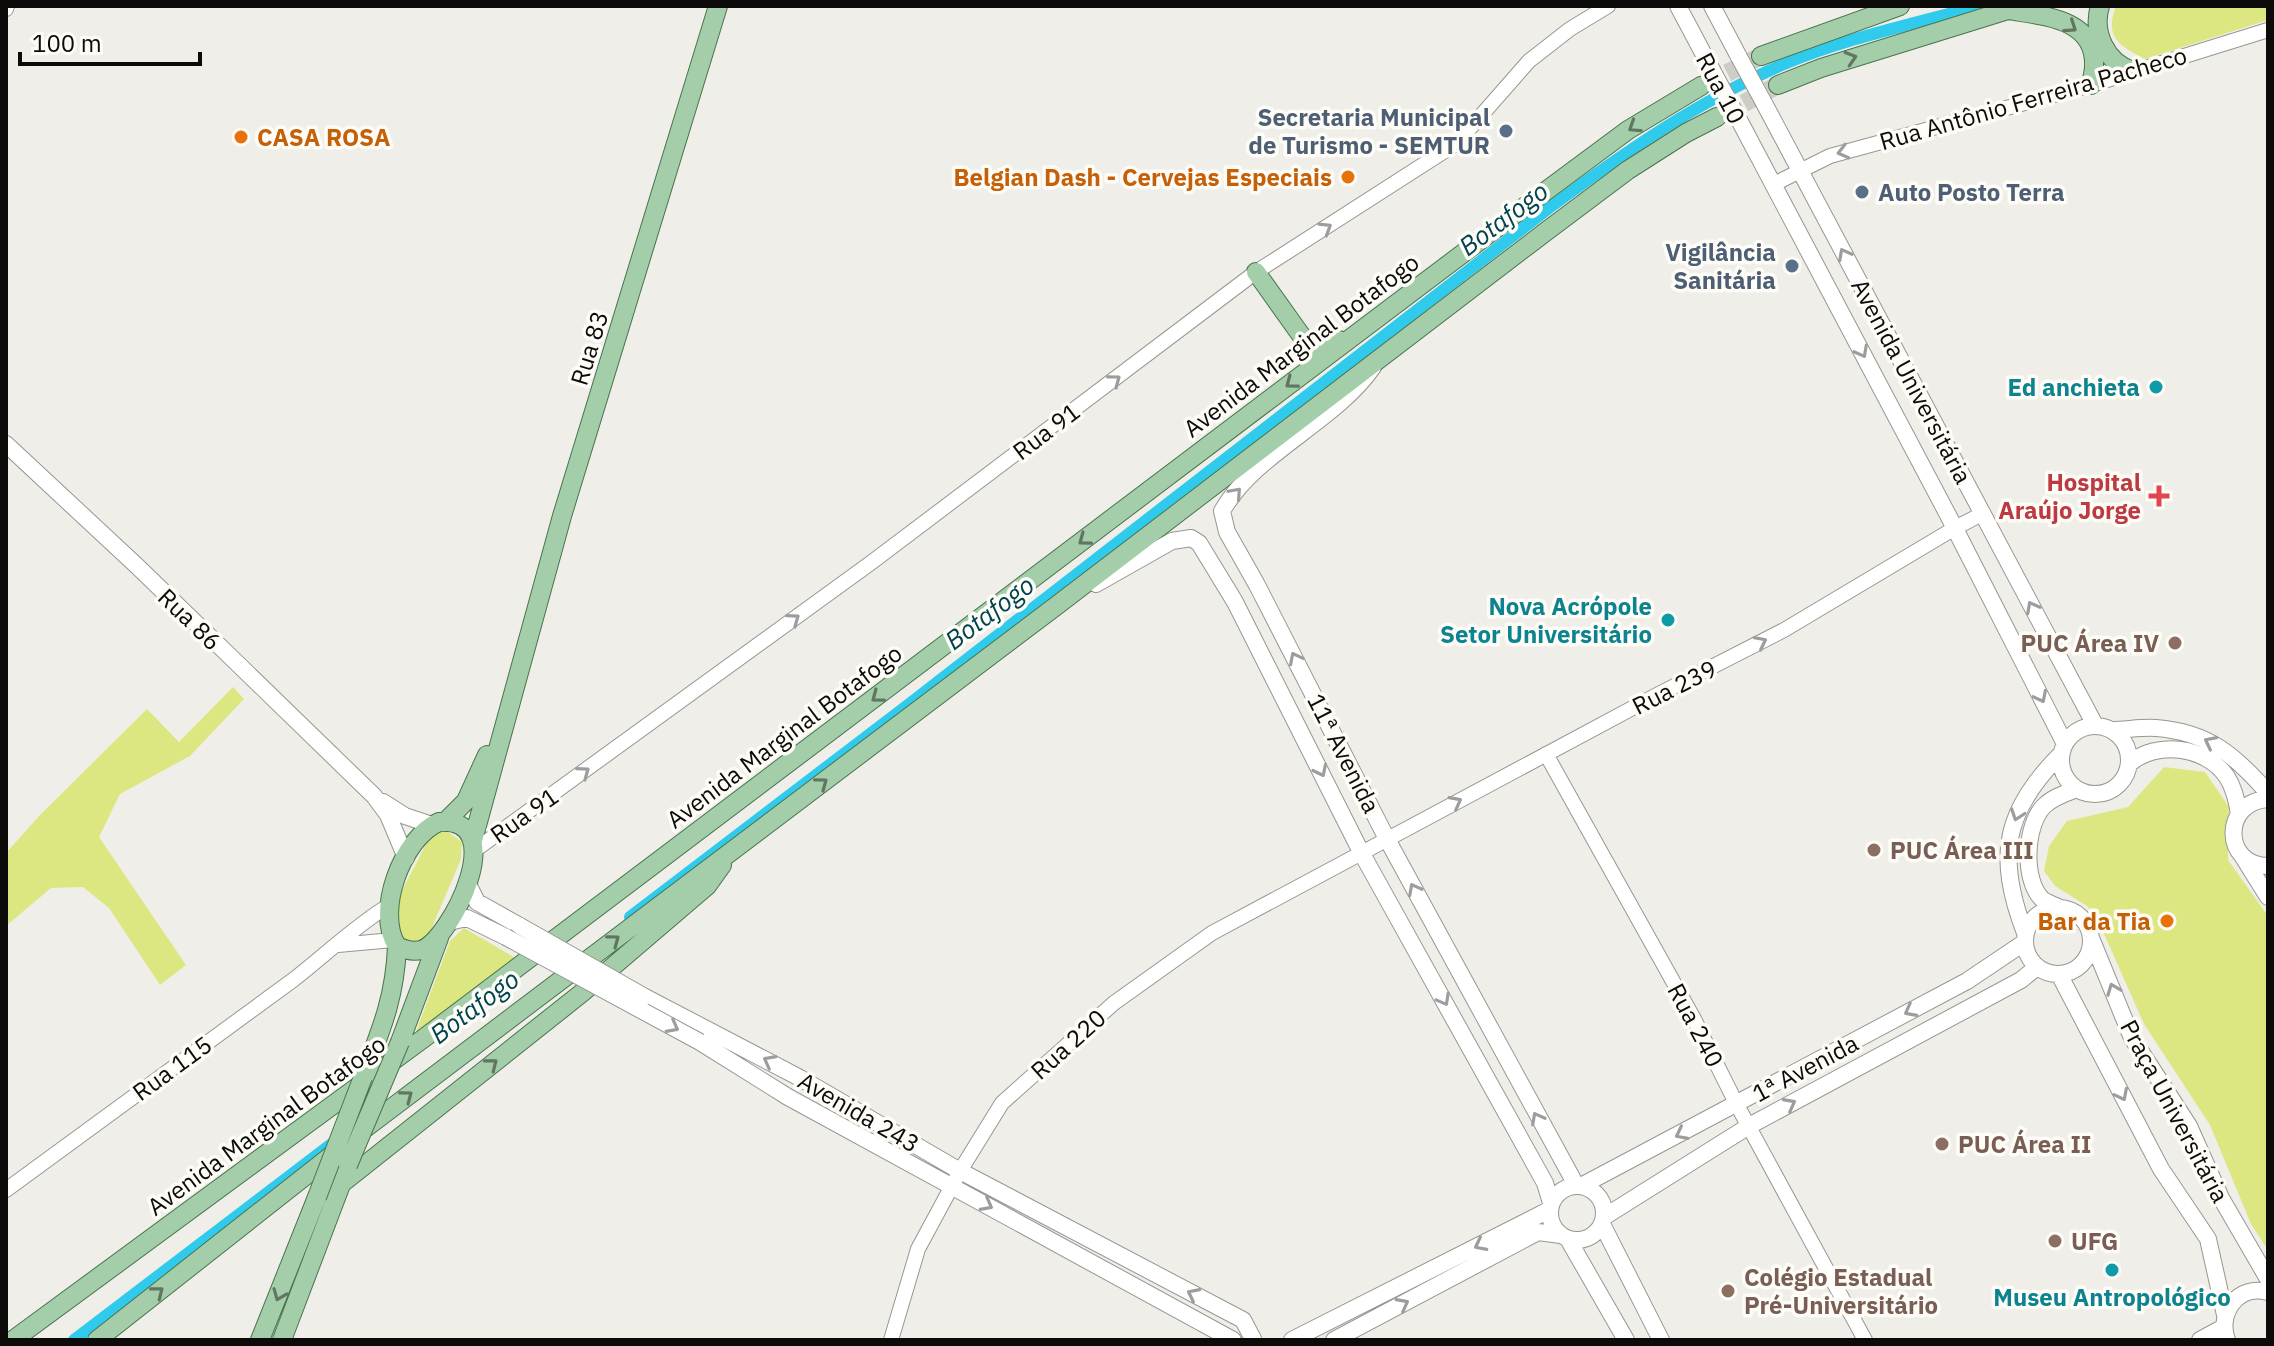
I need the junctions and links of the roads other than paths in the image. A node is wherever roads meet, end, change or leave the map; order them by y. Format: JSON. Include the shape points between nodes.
{"nodes":[{"id":1,"x":718,"y":6,"type":"edge"},
{"id":2,"x":1608,"y":6,"type":"edge"},
{"id":3,"x":1678,"y":6,"type":"edge"},
{"id":4,"x":1712,"y":6,"type":"edge"},
{"id":5,"x":1900,"y":6,"type":"edge"},
{"id":6,"x":2100,"y":6,"type":"edge"},
{"id":7,"x":2014,"y":8,"type":"edge"},
{"id":8,"x":1869,"y":12,"type":"edge"},
{"id":9,"x":2268,"y":30,"type":"edge"},
{"id":10,"x":1729,"y":38,"type":"joint"},
{"id":11,"x":1761,"y":56,"type":"tunnel mouth"},
{"id":12,"x":2133,"y":71,"type":"junction"},
{"id":13,"x":1778,"y":85,"type":"tunnel mouth"},
{"id":14,"x":2091,"y":85,"type":"junction"},
{"id":15,"x":1701,"y":86,"type":"tunnel mouth"},
{"id":16,"x":1717,"y":117,"type":"tunnel mouth"},
{"id":17,"x":1799,"y":170,"type":"junction"},
{"id":18,"x":1769,"y":177,"type":"junction"},
{"id":19,"x":1256,"y":272,"type":"junction"},
{"id":20,"x":1423,"y":283,"type":"junction"},
{"id":21,"x":1378,"y":360,"type":"junction"},
{"id":22,"x":6,"y":444,"type":"edge"},
{"id":23,"x":1982,"y":514,"type":"junction"},
{"id":24,"x":1955,"y":528,"type":"junction"},
{"id":25,"x":1056,"y":606,"type":"junction"},
{"id":26,"x":509,"y":705,"type":"junction"},
{"id":27,"x":2095,"y":725,"type":"junction"},
{"id":28,"x":2111,"y":730,"type":"junction"},
{"id":29,"x":2064,"y":748,"type":"junction"},
{"id":30,"x":1546,"y":754,"type":"junction"},
{"id":31,"x":2129,"y":764,"type":"junction"},
{"id":32,"x":2077,"y":789,"type":"junction"},
{"id":33,"x":2268,"y":793,"type":"edge"},
{"id":34,"x":374,"y":796,"type":"junction"},
{"id":35,"x":2268,"y":799,"type":"edge"},
{"id":36,"x":2239,"y":814,"type":"junction"},
{"id":37,"x":438,"y":823,"type":"junction"},
{"id":38,"x":1387,"y":839,"type":"junction"},
{"id":39,"x":474,"y":845,"type":"junction"},
{"id":40,"x":733,"y":850,"type":"junction"},
{"id":41,"x":1361,"y":852,"type":"junction"},
{"id":42,"x":2242,"y":856,"type":"junction"},
{"id":43,"x":406,"y":858,"type":"junction"},
{"id":44,"x":2268,"y":866,"type":"edge"},
{"id":45,"x":467,"y":882,"type":"junction"},
{"id":46,"x":2268,"y":897,"type":"edge"},
{"id":47,"x":388,"y":906,"type":"junction"},
{"id":48,"x":2060,"y":908,"type":"junction"},
{"id":49,"x":444,"y":930,"type":"junction"},
{"id":50,"x":2025,"y":938,"type":"junction"},
{"id":51,"x":2091,"y":938,"type":"junction"},
{"id":52,"x":395,"y":943,"type":"junction"},
{"id":53,"x":338,"y":945,"type":"junction"},
{"id":54,"x":2037,"y":967,"type":"junction"},
{"id":55,"x":2060,"y":976,"type":"junction"},
{"id":56,"x":1955,"y":987,"type":"junction"},
{"id":57,"x":1967,"y":1008,"type":"junction"},
{"id":58,"x":1737,"y":1105,"type":"junction"},
{"id":59,"x":1749,"y":1126,"type":"junction"},
{"id":60,"x":960,"y":1171,"type":"junction"},
{"id":61,"x":341,"y":1184,"type":"junction"},
{"id":62,"x":951,"y":1186,"type":"junction"},
{"id":63,"x":1578,"y":1186,"type":"junction"},
{"id":64,"x":6,"y":1190,"type":"edge"},
{"id":65,"x":316,"y":1202,"type":"junction"},
{"id":66,"x":1550,"y":1206,"type":"junction"},
{"id":67,"x":1603,"y":1221,"type":"junction"},
{"id":68,"x":1565,"y":1237,"type":"junction"},
{"id":69,"x":310,"y":1266,"type":"junction"},
{"id":70,"x":2268,"y":1279,"type":"edge"},
{"id":71,"x":2268,"y":1292,"type":"edge"},
{"id":72,"x":2225,"y":1327,"type":"edge"},
{"id":73,"x":11,"y":1339,"type":"edge"},
{"id":74,"x":1252,"y":1339,"type":"edge"},
{"id":75,"x":97,"y":1340,"type":"edge"},
{"id":76,"x":260,"y":1340,"type":"edge"},
{"id":77,"x":282,"y":1340,"type":"edge"},
{"id":78,"x":891,"y":1340,"type":"edge"},
{"id":79,"x":1233,"y":1340,"type":"edge"},
{"id":80,"x":1271,"y":1340,"type":"edge"},
{"id":81,"x":1292,"y":1340,"type":"edge"},
{"id":82,"x":1334,"y":1340,"type":"edge"},
{"id":83,"x":1626,"y":1340,"type":"edge"},
{"id":84,"x":1661,"y":1340,"type":"edge"},
{"id":85,"x":1865,"y":1340,"type":"edge"},
{"id":86,"x":2200,"y":1340,"type":"edge"}],
"edges":[{"from":1,"to":26,"type":"main road","name":"Rua 83"},
{"from":19,"to":2,"type":"street","name":"Rua 91","one_way":true,"via":[[1457,143],[1529,61]]},
{"from":3,"to":18,"type":"main road","name":"Rua 10","bridge":true},
{"from":4,"to":10,"type":"main road","name":"Rua 10"},
{"from":5,"to":8,"type":"main road"},
{"from":6,"to":12,"type":"main road","via":[[2096,25],[2104,47],[2113,60]]},
{"from":13,"to":7,"type":"main road","one_way":true},
{"from":7,"to":14,"type":"main road","one_way":true,"via":[[2075,27],[2092,50]]},
{"from":8,"to":11,"type":"main road"},
{"from":9,"to":12,"type":"street","name":"Rua Antônio Ferreira Pacheco"},
{"from":10,"to":17,"type":"main road","name":"Avenida Universitária","bridge":true},
{"from":12,"to":14,"type":"street","name":"Rua Antônio Ferreira Pacheco"},
{"from":14,"to":17,"type":"street","name":"Rua Antônio Ferreira Pacheco","one_way":true,"via":[[1830,156]]},
{"from":15,"to":20,"type":"main road","name":"Avenida Marginal Botafogo","one_way":true,"via":[[1628,130]]},
{"from":16,"to":21,"type":"main road","via":[[1628,170]]},
{"from":17,"to":18,"type":"street","name":"Rua Antônio Ferreira Pacheco"},
{"from":23,"to":17,"type":"main road","name":"Avenida Universitária","one_way":true},
{"from":18,"to":24,"type":"main road","name":"Avenida Universitária","one_way":true},
{"from":19,"to":20,"type":"main road","via":[[1299,335],[1315,348],[1342,338],[1402,291]]},
{"from":39,"to":19,"type":"street","name":"Rua 91","one_way":true,"via":[[872,562]]},
{"from":20,"to":73,"type":"main road","name":"Avenida Marginal Botafogo","one_way":true,"via":[[424,1038]]},
{"from":21,"to":25,"type":"main road"},
{"from":38,"to":21,"type":"main road","name":"11ª Avenida","one_way":true,"via":[[1227,532],[1222,511],[1262,467],[1360,385]]},
{"from":22,"to":34,"type":"main road","name":"Rua 86"},
{"from":23,"to":24,"type":"street","name":"Rua 239"},
{"from":27,"to":23,"type":"main road","name":"Avenida Universitária","one_way":true},
{"from":24,"to":29,"type":"main road","name":"Avenida Universitária","one_way":true},
{"from":30,"to":24,"type":"street","name":"Rua 239","one_way":true,"via":[[1784,630]]},
{"from":40,"to":25,"type":"main road","one_way":true},
{"from":25,"to":41,"type":"main road","name":"11ª Avenida","one_way":true,"via":[[1172,541],[1191,538],[1199,543],[1235,602]]},
{"from":26,"to":37,"type":"main road","name":"Rua 83","via":[[466,801]]},
{"from":26,"to":39,"type":"main road","name":"Rua 83"},
{"from":27,"to":28,"type":"main road"},
{"from":27,"to":29,"type":"main road","via":[[2079,730]]},
{"from":28,"to":31,"type":"main road","via":[[2126,744]]},
{"from":33,"to":28,"type":"main road","one_way":true,"via":[[2229,752],[2205,738],[2157,728]]},
{"from":29,"to":32,"type":"main road","via":[[2064,774]]},
{"from":29,"to":50,"type":"main road","one_way":true,"via":[[2019,806],[2008,845],[2009,876]]},
{"from":38,"to":30,"type":"street","name":"Rua 239","one_way":true},
{"from":30,"to":58,"type":"street","name":"Rua 240"},
{"from":31,"to":32,"type":"main road","via":[[2110,791]]},
{"from":31,"to":36,"type":"main road","via":[[2152,750],[2191,752],[2226,775]]},
{"from":32,"to":48,"type":"main road","via":[[2042,807],[2030,840],[2028,868],[2035,887],[2043,900]]},
{"from":34,"to":37,"type":"main road","name":"Rua 86","via":[[405,816]]},
{"from":34,"to":43,"type":"main road","name":"Rua 86"},
{"from":35,"to":36,"type":"main road","via":[[2255,801]]},
{"from":36,"to":42,"type":"main road","via":[[2233,835]]},
{"from":37,"to":39,"type":"main road","via":[[459,824]]},
{"from":37,"to":43,"type":"main road","name":"Rua 83"},
{"from":38,"to":41,"type":"street","name":"Rua 239"},
{"from":63,"to":38,"type":"main road","name":"11ª Avenida","one_way":true},
{"from":39,"to":45,"type":"main road","name":"Rua 83"},
{"from":61,"to":40,"type":"main road","one_way":true,"via":[[583,992],[707,886]]},
{"from":75,"to":40,"type":"main road","one_way":true,"via":[[392,1107]]},
{"from":41,"to":60,"type":"street","name":"Rua 220","via":[[1212,933],[1114,1003],[1002,1103]]},
{"from":41,"to":66,"type":"main road","name":"11ª Avenida","one_way":true,"via":[[1545,1183]]},
{"from":42,"to":44,"type":"main road"},
{"from":42,"to":46,"type":"main road"},
{"from":43,"to":47,"type":"main road","name":"Rua 83"},
{"from":45,"to":49,"type":"main road","name":"Rua 83"},
{"from":60,"to":45,"type":"main road","name":"Avenida 243","one_way":true,"bridge":true,"via":[[477,902]]},
{"from":47,"to":52,"type":"main road"},
{"from":47,"to":53,"type":"street","name":"Rua 115"},
{"from":48,"to":50,"type":"main road","via":[[2034,918]]},
{"from":48,"to":51,"type":"main road","via":[[2080,916]]},
{"from":49,"to":52,"type":"main road","via":[[420,950]]},
{"from":49,"to":61,"type":"main road","name":"Rua 83","bridge":true},
{"from":49,"to":62,"type":"main road","name":"Avenida 243","one_way":true,"bridge":true,"via":[[467,918],[506,937]]},
{"from":50,"to":54,"type":"main road"},
{"from":50,"to":56,"type":"main road","name":"1ª Avenida"},
{"from":51,"to":55,"type":"main road","via":[[2082,964]]},
{"from":70,"to":51,"type":"main road","name":"Praça Universitária","one_way":true,"via":[[2221,1198],[2189,1126],[2132,1038]]},
{"from":52,"to":53,"type":"street"},
{"from":52,"to":65,"type":"main road","bridge":true,"via":[[395,985],[388,1013]]},
{"from":53,"to":64,"type":"street","name":"Rua 115"},
{"from":54,"to":55,"type":"main road"},
{"from":54,"to":57,"type":"main road","name":"1ª Avenida"},
{"from":55,"to":72,"type":"main road","name":"Praça Universitária","one_way":true,"via":[[2161,1169],[2208,1239]]},
{"from":56,"to":57,"type":"main road"},
{"from":56,"to":58,"type":"main road","name":"1ª Avenida","one_way":true},
{"from":59,"to":57,"type":"main road","name":"1ª Avenida","one_way":true},
{"from":58,"to":59,"type":"street","name":"Rua 240"},
{"from":58,"to":63,"type":"main road","name":"1ª Avenida","one_way":true},
{"from":59,"to":67,"type":"main road","name":"1ª Avenida"},
{"from":59,"to":85,"type":"street","name":"Rua 240"},
{"from":60,"to":62,"type":"street","name":"Rua 220"},
{"from":74,"to":60,"type":"main road","name":"Avenida 243","one_way":true,"via":[[1243,1320]]},
{"from":61,"to":69,"type":"main road","name":"Rua 83"},
{"from":62,"to":78,"type":"street","name":"Rua 220","via":[[918,1249]]},
{"from":62,"to":79,"type":"main road","name":"Avenida 243","one_way":true},
{"from":63,"to":66,"type":"main road","via":[[1560,1191]]},
{"from":63,"to":67,"type":"main road","via":[[1602,1201]]},
{"from":65,"to":69,"type":"main road","via":[[304,1262]]},
{"from":65,"to":76,"type":"main road","one_way":true},
{"from":66,"to":68,"type":"main road","via":[[1552,1224]]},
{"from":66,"to":81,"type":"main road","one_way":true},
{"from":67,"to":68,"type":"main road","via":[[1590,1237]]},
{"from":67,"to":84,"type":"main road"},
{"from":82,"to":68,"type":"main road","one_way":true,"via":[[1538,1232]]},
{"from":68,"to":83,"type":"main road"},
{"from":69,"to":77,"type":"main road","name":"Rua 83"},
{"from":71,"to":72,"type":"main road","via":[[2239,1296],[2228,1306]]},
{"from":72,"to":86,"type":"main road"},
{"from":74,"to":80,"type":"main road"}]}
